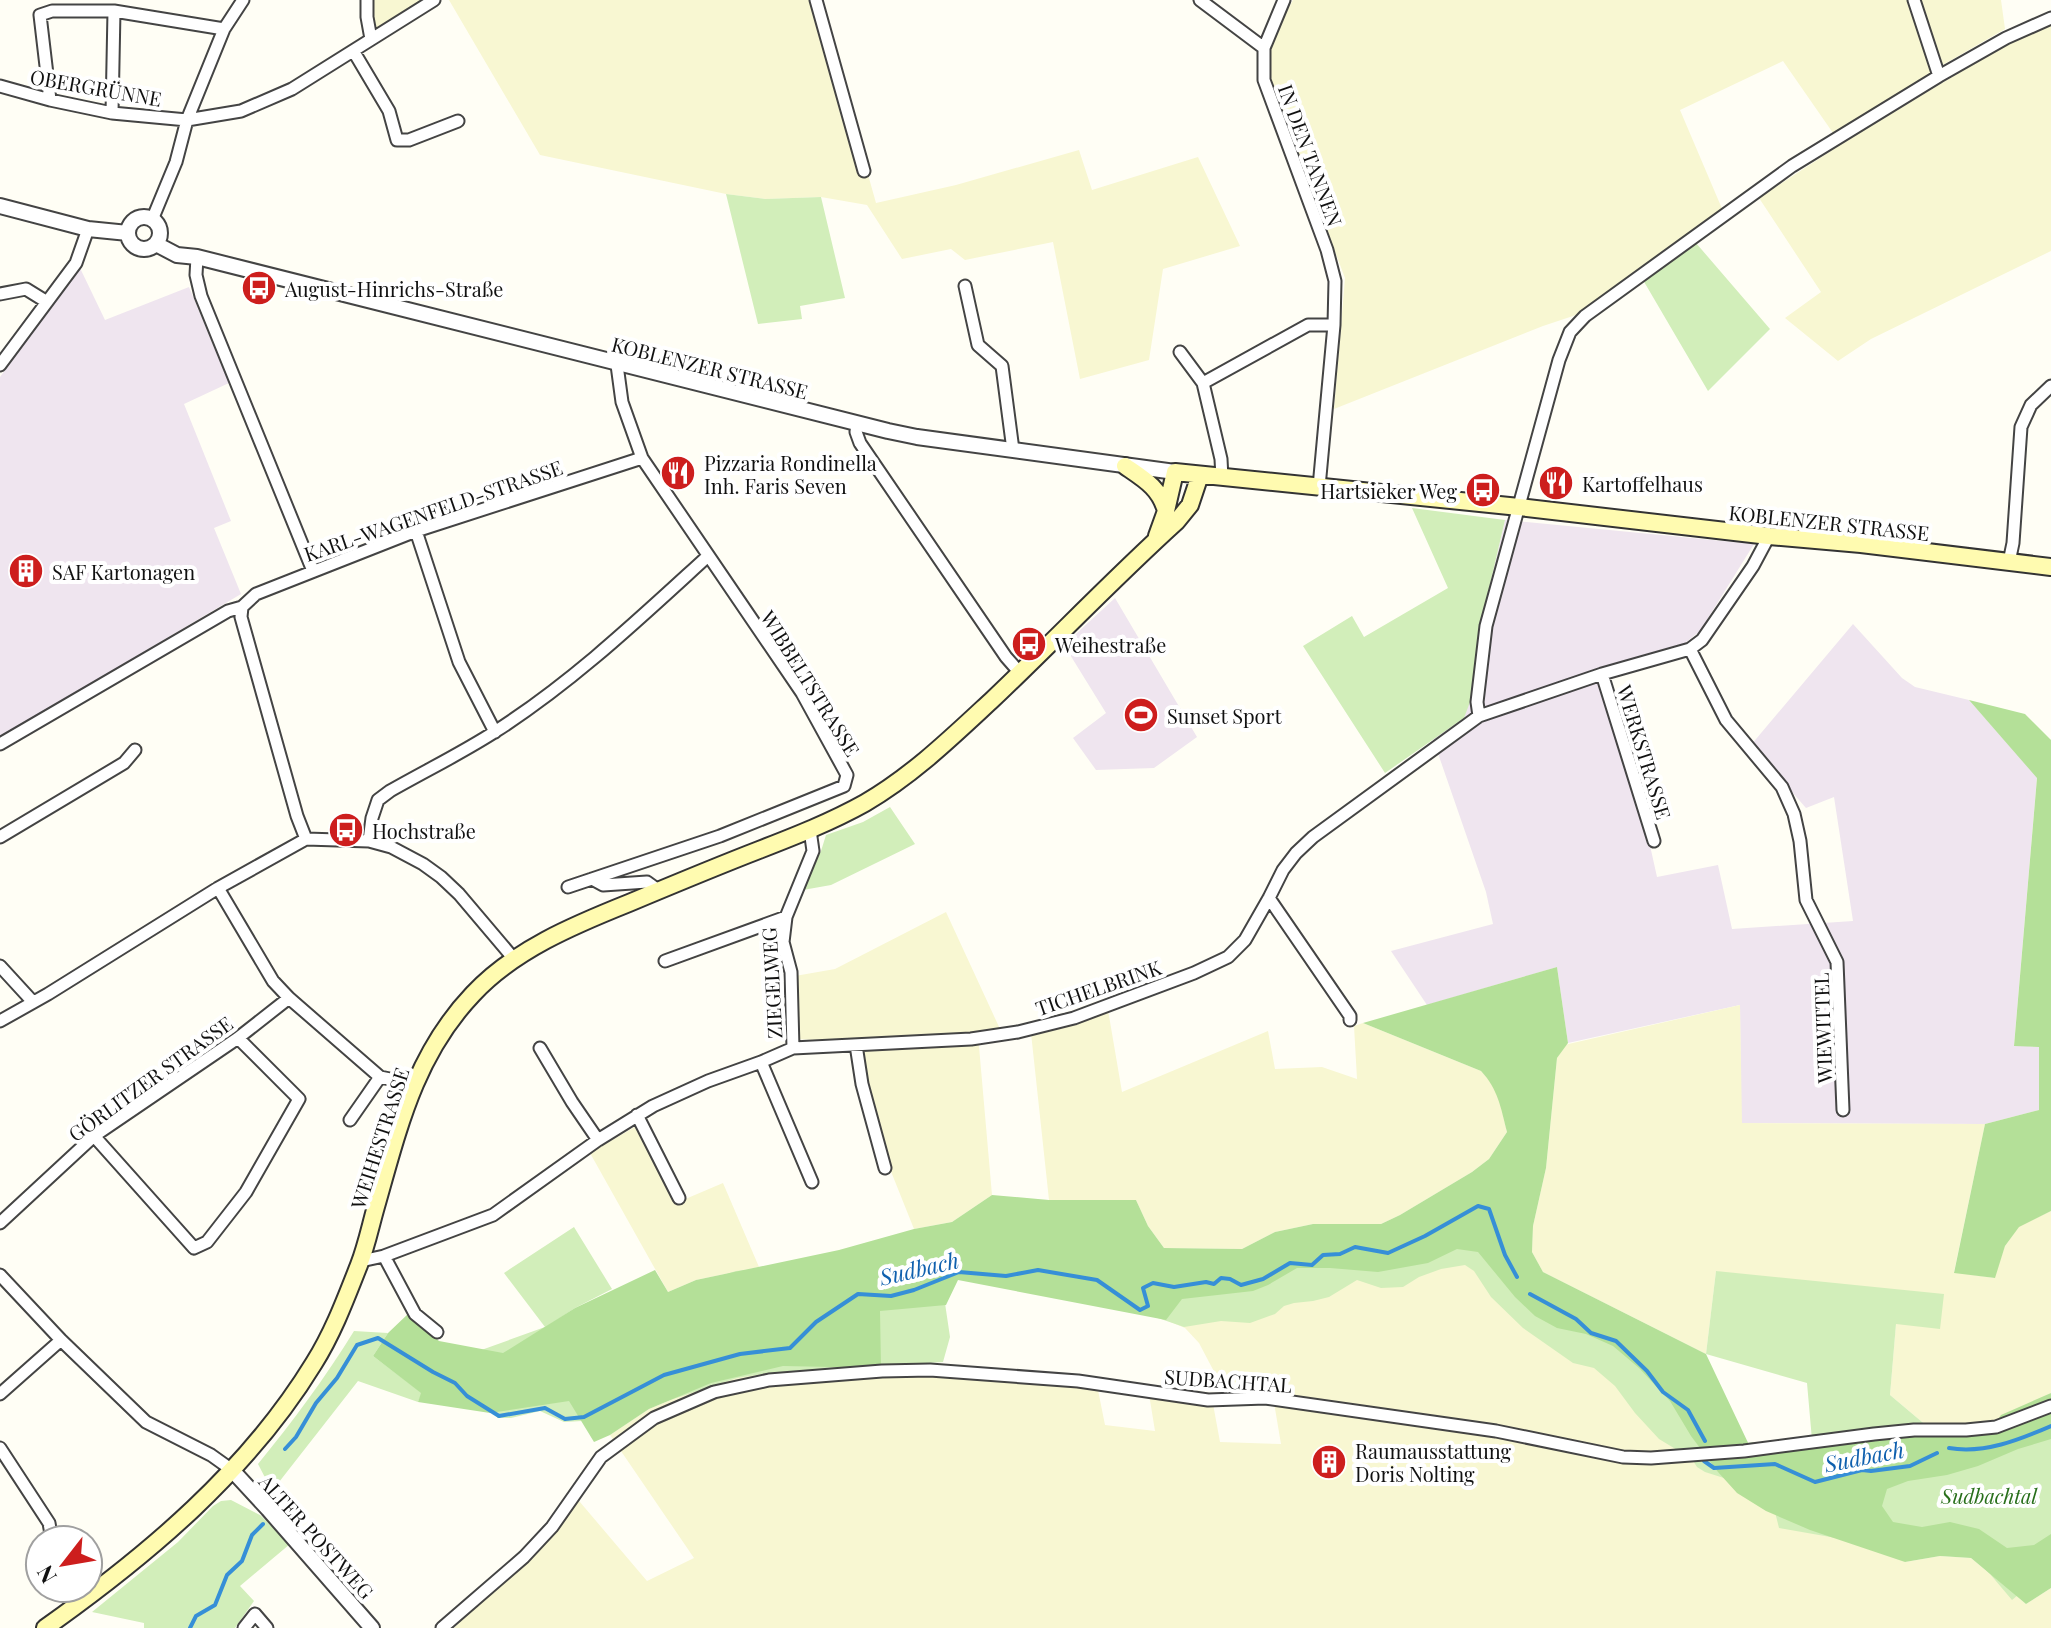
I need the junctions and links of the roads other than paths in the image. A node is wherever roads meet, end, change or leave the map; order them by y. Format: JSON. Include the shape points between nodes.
{"nodes":[{"id":1,"x":243,"y":0,"type":"edge"},
{"id":2,"x":367,"y":0,"type":"edge"},
{"id":3,"x":434,"y":0,"type":"edge"},
{"id":4,"x":816,"y":0,"type":"edge"},
{"id":5,"x":1200,"y":0,"type":"edge"},
{"id":6,"x":1284,"y":0,"type":"edge"},
{"id":7,"x":1914,"y":0,"type":"edge"},
{"id":8,"x":114,"y":11,"type":"junction"},
{"id":9,"x":2051,"y":18,"type":"edge"},
{"id":10,"x":224,"y":29,"type":"junction"},
{"id":11,"x":371,"y":39,"type":"junction"},
{"id":12,"x":1264,"y":48,"type":"junction"},
{"id":13,"x":354,"y":52,"type":"junction"},
{"id":14,"x":1939,"y":76,"type":"junction"},
{"id":15,"x":0,"y":86,"type":"edge"},
{"id":16,"x":50,"y":100,"type":"junction"},
{"id":17,"x":112,"y":113,"type":"junction"},
{"id":18,"x":187,"y":120,"type":"junction"},
{"id":19,"x":458,"y":121,"type":"dead end"},
{"id":20,"x":864,"y":171,"type":"dead end"},
{"id":21,"x":0,"y":206,"type":"edge"},
{"id":22,"x":152,"y":220,"type":"junction"},
{"id":23,"x":88,"y":229,"type":"junction"},
{"id":24,"x":128,"y":233,"type":"junction"},
{"id":25,"x":158,"y":239,"type":"junction"},
{"id":26,"x":197,"y":257,"type":"junction"},
{"id":27,"x":965,"y":286,"type":"dead end"},
{"id":28,"x":0,"y":294,"type":"edge"},
{"id":29,"x":47,"y":302,"type":"junction"},
{"id":30,"x":1334,"y":325,"type":"junction"},
{"id":31,"x":1180,"y":352,"type":"dead end"},
{"id":32,"x":0,"y":365,"type":"edge"},
{"id":33,"x":617,"y":365,"type":"junction"},
{"id":34,"x":1203,"y":383,"type":"junction"},
{"id":35,"x":2051,"y":386,"type":"edge"},
{"id":36,"x":857,"y":424,"type":"junction"},
{"id":37,"x":1013,"y":450,"type":"junction"},
{"id":38,"x":642,"y":458,"type":"junction"},
{"id":39,"x":1125,"y":466,"type":"junction"},
{"id":40,"x":1175,"y":472,"type":"junction"},
{"id":41,"x":1200,"y":475,"type":"junction"},
{"id":42,"x":1222,"y":478,"type":"junction"},
{"id":43,"x":1319,"y":487,"type":"junction"},
{"id":44,"x":1519,"y":507,"type":"junction"},
{"id":45,"x":1166,"y":511,"type":"junction"},
{"id":46,"x":416,"y":531,"type":"junction"},
{"id":47,"x":1769,"y":536,"type":"junction"},
{"id":48,"x":1155,"y":542,"type":"junction"},
{"id":49,"x":708,"y":556,"type":"junction"},
{"id":50,"x":2009,"y":562,"type":"junction"},
{"id":51,"x":2051,"y":567,"type":"edge"},
{"id":52,"x":313,"y":571,"type":"junction"},
{"id":53,"x":242,"y":607,"type":"junction"},
{"id":54,"x":1690,"y":649,"type":"junction"},
{"id":55,"x":1020,"y":673,"type":"junction"},
{"id":56,"x":1602,"y":674,"type":"junction"},
{"id":57,"x":1479,"y":716,"type":"junction"},
{"id":58,"x":495,"y":732,"type":"junction"},
{"id":59,"x":0,"y":744,"type":"edge"},
{"id":60,"x":135,"y":750,"type":"dead end"},
{"id":61,"x":810,"y":830,"type":"junction"},
{"id":62,"x":0,"y":837,"type":"edge"},
{"id":63,"x":306,"y":839,"type":"junction"},
{"id":64,"x":369,"y":841,"type":"junction"},
{"id":65,"x":1654,"y":841,"type":"dead end"},
{"id":66,"x":592,"y":879,"type":"junction"},
{"id":67,"x":568,"y":887,"type":"dead end"},
{"id":68,"x":218,"y":888,"type":"junction"},
{"id":69,"x":658,"y":890,"type":"junction"},
{"id":70,"x":1269,"y":898,"type":"junction"},
{"id":71,"x":786,"y":917,"type":"junction"},
{"id":72,"x":514,"y":959,"type":"junction"},
{"id":73,"x":665,"y":961,"type":"dead end"},
{"id":74,"x":0,"y":966,"type":"edge"},
{"id":75,"x":289,"y":998,"type":"junction"},
{"id":76,"x":33,"y":1002,"type":"junction"},
{"id":77,"x":1350,"y":1020,"type":"dead end"},
{"id":78,"x":0,"y":1021,"type":"edge"},
{"id":79,"x":238,"y":1038,"type":"junction"},
{"id":80,"x":856,"y":1045,"type":"junction"},
{"id":81,"x":540,"y":1048,"type":"dead end"},
{"id":82,"x":793,"y":1048,"type":"junction"},
{"id":83,"x":761,"y":1062,"type":"junction"},
{"id":84,"x":380,"y":1077,"type":"junction"},
{"id":85,"x":414,"y":1084,"type":"junction"},
{"id":86,"x":1843,"y":1110,"type":"dead end"},
{"id":87,"x":637,"y":1115,"type":"junction"},
{"id":88,"x":350,"y":1120,"type":"dead end"},
{"id":89,"x":94,"y":1136,"type":"junction"},
{"id":90,"x":598,"y":1140,"type":"junction"},
{"id":91,"x":885,"y":1168,"type":"dead end"},
{"id":92,"x":812,"y":1182,"type":"dead end"},
{"id":93,"x":679,"y":1198,"type":"dead end"},
{"id":94,"x":0,"y":1223,"type":"edge"},
{"id":95,"x":384,"y":1256,"type":"junction"},
{"id":96,"x":361,"y":1261,"type":"junction"},
{"id":97,"x":0,"y":1275,"type":"edge"},
{"id":98,"x":437,"y":1332,"type":"dead end"},
{"id":99,"x":61,"y":1340,"type":"junction"},
{"id":100,"x":0,"y":1394,"type":"edge"},
{"id":101,"x":2051,"y":1406,"type":"edge"},
{"id":102,"x":0,"y":1448,"type":"edge"},
{"id":103,"x":232,"y":1470,"type":"junction"},
{"id":104,"x":49,"y":1524,"type":"edge"},
{"id":105,"x":45,"y":1628,"type":"edge"},
{"id":106,"x":244,"y":1628,"type":"edge"},
{"id":107,"x":267,"y":1628,"type":"edge"},
{"id":108,"x":372,"y":1628,"type":"edge"},
{"id":109,"x":442,"y":1628,"type":"edge"}],
"edges":[{"from":1,"to":10,"type":"street"},
{"from":2,"to":11,"type":"street"},
{"from":3,"to":11,"type":"street","name":"OBERGRÜNNE"},
{"from":4,"to":20,"type":"street"},
{"from":5,"to":12,"type":"street"},
{"from":6,"to":12,"type":"street","name":"IN DEN TANNEN"},
{"from":7,"to":14,"type":"street"},
{"from":8,"to":10,"type":"street"},
{"from":8,"to":16,"type":"street","via":[[40,15]]},
{"from":8,"to":17,"type":"street"},
{"from":9,"to":14,"type":"street"},
{"from":10,"to":18,"type":"street"},
{"from":11,"to":13,"type":"street","name":"OBERGRÜNNE"},
{"from":12,"to":30,"type":"street","name":"IN DEN TANNEN","via":[[1264,80],[1335,281]]},
{"from":13,"to":18,"type":"street","name":"OBERGRÜNNE","via":[[292,89],[241,111]]},
{"from":13,"to":19,"type":"street","via":[[389,111],[397,140]]},
{"from":14,"to":44,"type":"street","via":[[1792,166],[1577,324],[1559,360]]},
{"from":15,"to":16,"type":"street","name":"OBERGRÜNNE"},
{"from":16,"to":17,"type":"street","name":"OBERGRÜNNE"},
{"from":17,"to":18,"type":"street","name":"OBERGRÜNNE"},
{"from":18,"to":22,"type":"street"},
{"from":21,"to":23,"type":"street"},
{"from":22,"to":24,"type":"street","via":[[136,219]]},
{"from":22,"to":25,"type":"street"},
{"from":23,"to":24,"type":"street"},
{"from":23,"to":29,"type":"street","via":[[76,263]]},
{"from":24,"to":25,"type":"street","via":[[138,248],[148,249]]},
{"from":25,"to":26,"type":"street","name":"KOBLENZER STRASSE","via":[[177,255]]},
{"from":26,"to":33,"type":"street","name":"KOBLENZER STRASSE"},
{"from":26,"to":52,"type":"street","via":[[201,296]]},
{"from":27,"to":37,"type":"street","via":[[978,345],[1002,366]]},
{"from":28,"to":29,"type":"street","via":[[26,289]]},
{"from":29,"to":32,"type":"street"},
{"from":30,"to":34,"type":"street","via":[[1308,325]]},
{"from":30,"to":43,"type":"street","name":"IN DEN TANNEN"},
{"from":31,"to":34,"type":"street"},
{"from":33,"to":36,"type":"street","name":"KOBLENZER STRASSE"},
{"from":33,"to":38,"type":"street","name":"WIBBELTSTRASSE","via":[[622,402]]},
{"from":34,"to":42,"type":"street"},
{"from":35,"to":50,"type":"street","via":[[2031,405],[2021,427]]},
{"from":36,"to":37,"type":"street","name":"KOBLENZER STRASSE"},
{"from":36,"to":55,"type":"street","via":[[860,443]]},
{"from":37,"to":39,"type":"street","name":"KOBLENZER STRASSE"},
{"from":38,"to":46,"type":"street","name":"KARL-WAGENFELD-STRASSE"},
{"from":38,"to":49,"type":"street","name":"WIBBELTSTRASSE"},
{"from":39,"to":40,"type":"street","name":"KOBLENZER STRASSE"},
{"from":39,"to":45,"type":"main road","via":[[1155,487]]},
{"from":40,"to":41,"type":"main road","name":"KOBLENZER STRASSE"},
{"from":40,"to":45,"type":"main road","name":"WEIHESTRASSE"},
{"from":41,"to":42,"type":"main road","name":"KOBLENZER STRASSE"},
{"from":41,"to":48,"type":"main road","name":"WEIHESTRASSE","via":[[1190,505]]},
{"from":42,"to":43,"type":"main road","name":"KOBLENZER STRASSE"},
{"from":43,"to":44,"type":"main road","name":"KOBLENZER STRASSE"},
{"from":44,"to":47,"type":"main road","name":"KOBLENZER STRASSE"},
{"from":44,"to":57,"type":"street","via":[[1486,626]]},
{"from":45,"to":48,"type":"main road","name":"WEIHESTRASSE"},
{"from":46,"to":52,"type":"street","name":"KARL-WAGENFELD-STRASSE"},
{"from":46,"to":58,"type":"street","via":[[459,662]]},
{"from":47,"to":50,"type":"main road","name":"KOBLENZER STRASSE"},
{"from":47,"to":54,"type":"street","via":[[1702,640]]},
{"from":48,"to":55,"type":"main road","name":"WEIHESTRASSE"},
{"from":49,"to":58,"type":"street","via":[[606,649]]},
{"from":49,"to":66,"type":"street","name":"WIBBELTSTRASSE","via":[[802,693],[847,775],[844,786]]},
{"from":50,"to":51,"type":"main road","name":"KOBLENZER STRASSE"},
{"from":52,"to":53,"type":"street","name":"KARL-WAGENFELD-STRASSE","via":[[256,594]]},
{"from":53,"to":59,"type":"street","name":"KARL-WAGENFELD-STRASSE"},
{"from":53,"to":63,"type":"street"},
{"from":54,"to":56,"type":"street","name":"TICHELBRINK"},
{"from":54,"to":86,"type":"street","name":"WIEWITTEL","via":[[1726,720],[1782,787],[1794,814],[1806,900],[1837,962]]},
{"from":55,"to":61,"type":"main road","name":"WEIHESTRASSE","via":[[894,785]]},
{"from":56,"to":57,"type":"street","name":"TICHELBRINK"},
{"from":56,"to":65,"type":"street","name":"WERKSTRASSE"},
{"from":57,"to":70,"type":"street","name":"TICHELBRINK","via":[[1313,837],[1283,870]]},
{"from":58,"to":64,"type":"street","via":[[378,800]]},
{"from":60,"to":62,"type":"street","via":[[124,763]]},
{"from":61,"to":69,"type":"main road","name":"WEIHESTRASSE"},
{"from":61,"to":71,"type":"street","name":"ZIEGELWEG","via":[[813,851]]},
{"from":63,"to":64,"type":"street"},
{"from":63,"to":68,"type":"street"},
{"from":64,"to":72,"type":"street","via":[[391,847],[441,877]]},
{"from":66,"to":67,"type":"street","name":"WIBBELTSTRASSE"},
{"from":66,"to":69,"type":"street","name":"WIBBELTSTRASSE","via":[[603,885],[647,882]]},
{"from":68,"to":75,"type":"street","via":[[273,981]]},
{"from":68,"to":76,"type":"street"},
{"from":69,"to":72,"type":"main road","name":"WEIHESTRASSE"},
{"from":70,"to":77,"type":"street"},
{"from":70,"to":80,"type":"street","name":"TICHELBRINK","via":[[1245,940],[1228,957],[1074,1018],[971,1039]]},
{"from":71,"to":73,"type":"street","name":"ZIEGELWEG"},
{"from":71,"to":82,"type":"street","name":"ZIEGELWEG","via":[[783,942],[791,972]]},
{"from":72,"to":85,"type":"main road","name":"WEIHESTRASSE","via":[[453,1017]]},
{"from":74,"to":76,"type":"street"},
{"from":75,"to":79,"type":"street","name":"GÖRLITZER STRASSE"},
{"from":75,"to":84,"type":"street"},
{"from":76,"to":78,"type":"street"},
{"from":79,"to":89,"type":"street","name":"GÖRLITZER STRASSE"},
{"from":79,"to":89,"type":"street","via":[[299,1099],[246,1192],[207,1242],[194,1248]]},
{"from":80,"to":82,"type":"street","name":"TICHELBRINK"},
{"from":80,"to":91,"type":"street"},
{"from":81,"to":90,"type":"street"},
{"from":82,"to":83,"type":"street","name":"TICHELBRINK"},
{"from":83,"to":87,"type":"street","name":"TICHELBRINK"},
{"from":83,"to":92,"type":"street"},
{"from":84,"to":85,"type":"street"},
{"from":84,"to":88,"type":"street"},
{"from":85,"to":96,"type":"main road","name":"WEIHESTRASSE"},
{"from":87,"to":90,"type":"street","name":"TICHELBRINK"},
{"from":87,"to":93,"type":"street"},
{"from":89,"to":94,"type":"street","name":"GÖRLITZER STRASSE"},
{"from":90,"to":95,"type":"street","name":"TICHELBRINK","via":[[493,1215]]},
{"from":95,"to":96,"type":"street","name":"TICHELBRINK"},
{"from":95,"to":98,"type":"street","via":[[415,1314]]},
{"from":96,"to":103,"type":"main road","name":"WEIHESTRASSE","via":[[316,1360]]},
{"from":97,"to":99,"type":"street"},
{"from":99,"to":100,"type":"street"},
{"from":99,"to":103,"type":"street","via":[[146,1422]]},
{"from":101,"to":109,"type":"street","name":"SUDBACHTAL","via":[[1996,1427],[1914,1430],[1651,1458],[1265,1398],[1208,1400],[1078,1381],[930,1370],[769,1380],[714,1392],[654,1418],[601,1457],[552,1527]]},
{"from":102,"to":104,"type":"street"},
{"from":103,"to":105,"type":"main road","name":"WEIHESTRASSE","via":[[162,1537]]},
{"from":103,"to":108,"type":"street","name":"ALTER POSTWEG"},
{"from":106,"to":107,"type":"street","via":[[255,1614]]}]}
